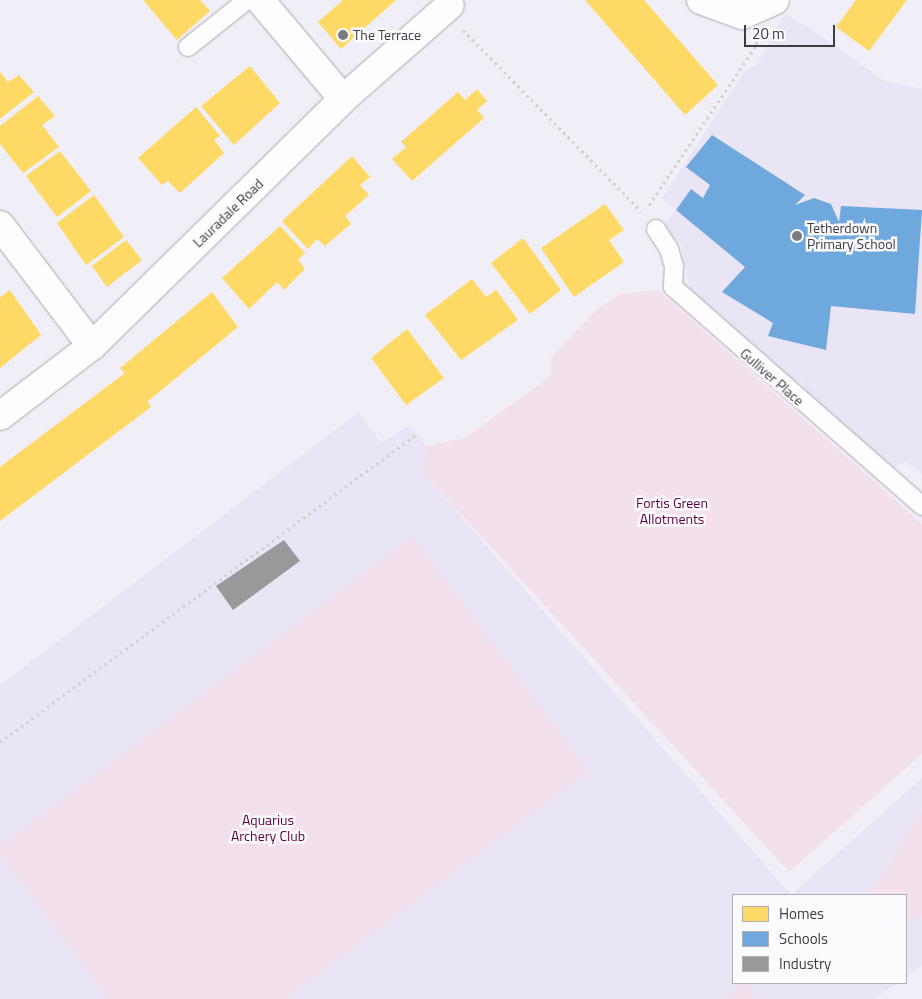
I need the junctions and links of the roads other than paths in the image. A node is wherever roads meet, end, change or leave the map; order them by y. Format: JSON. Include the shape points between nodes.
{"nodes":[{"id":1,"x":247,"y":0,"type":"edge"},
{"id":2,"x":260,"y":0,"type":"edge"},
{"id":3,"x":701,"y":0,"type":"edge"},
{"id":4,"x":775,"y":0,"type":"edge"},
{"id":5,"x":447,"y":7,"type":"road end"},
{"id":6,"x":188,"y":47,"type":"dead end"},
{"id":7,"x":344,"y":99,"type":"junction"},
{"id":8,"x":0,"y":226,"type":"edge"},
{"id":9,"x":656,"y":229,"type":"dead end"},
{"id":10,"x":92,"y":346,"type":"junction"},
{"id":11,"x":0,"y":416,"type":"edge"},
{"id":12,"x":922,"y":506,"type":"edge"}],
"edges":[{"from":1,"to":6,"type":"lane"},
{"from":2,"to":7,"type":"street"},
{"from":3,"to":4,"type":"street","via":[[742,15]]},
{"from":5,"to":7,"type":"street","name":"Lauradale Road"},
{"from":7,"to":10,"type":"street","name":"Lauradale Road"},
{"from":8,"to":10,"type":"street"},
{"from":9,"to":12,"type":"lane","name":"Gulliver Place","via":[[674,266],[672,287]]},
{"from":10,"to":11,"type":"street","name":"Lauradale Road"}]}
